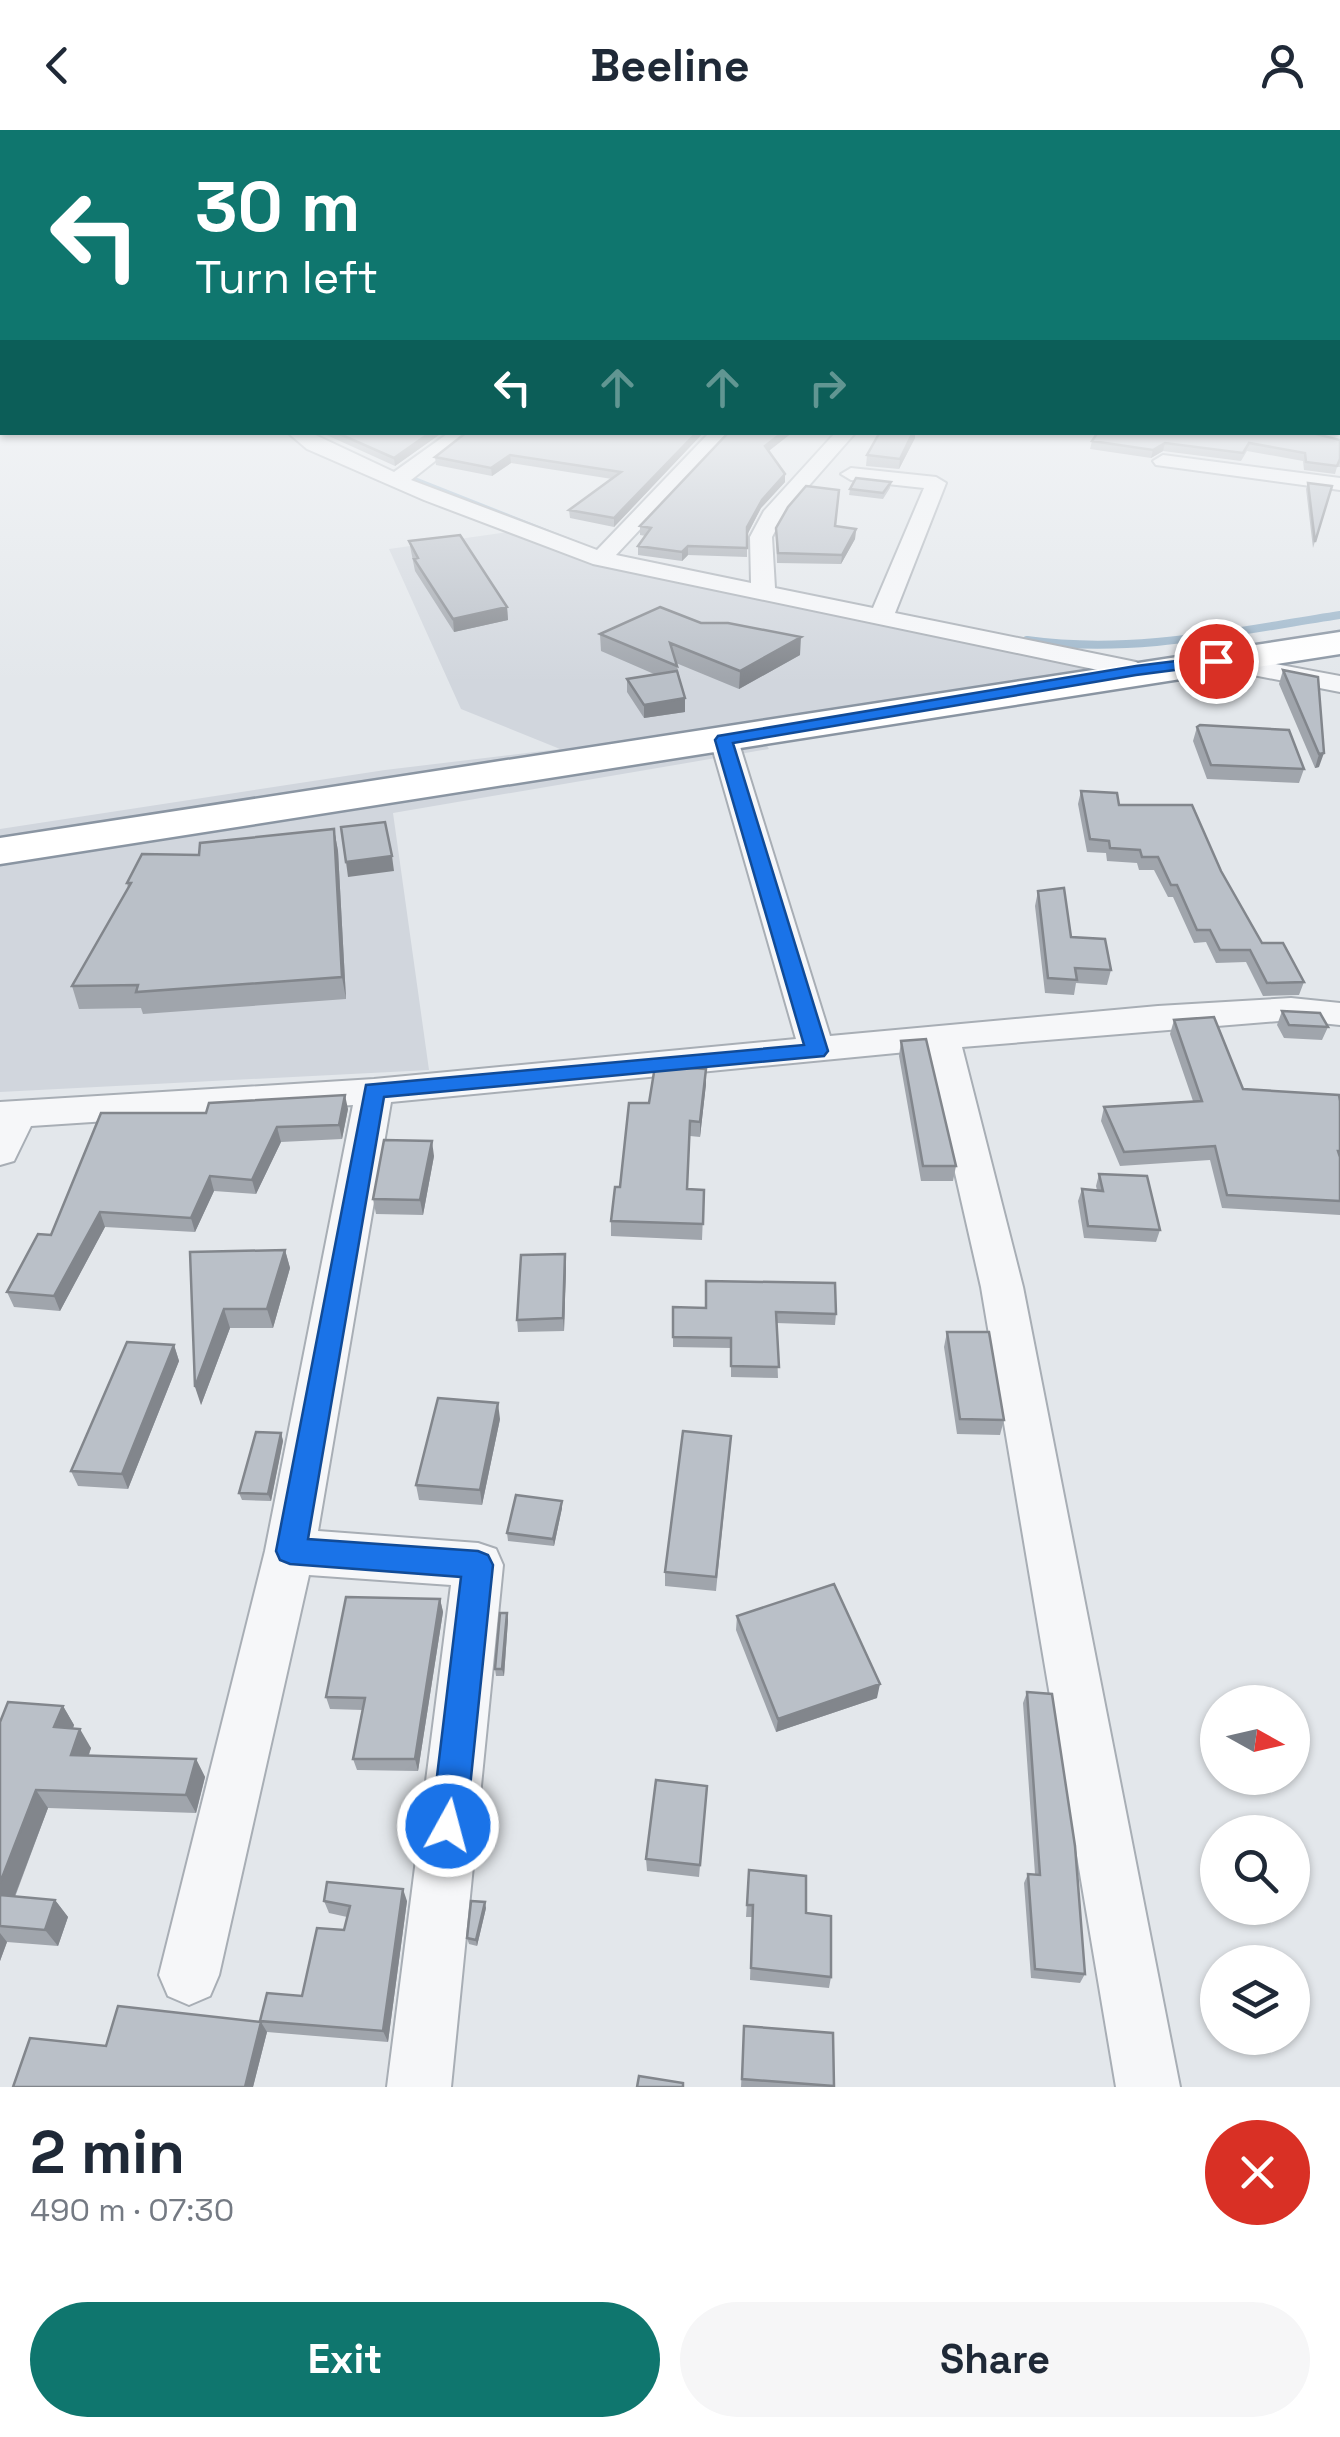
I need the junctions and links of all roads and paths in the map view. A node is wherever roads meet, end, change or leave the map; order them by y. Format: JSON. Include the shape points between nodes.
{"nodes":[{"id":1,"x":442,"y":499,"type":"edge"},
{"id":2,"x":655,"y":499,"type":"edge"},
{"id":3,"x":786,"y":499,"type":"edge"},
{"id":4,"x":929,"y":499,"type":"edge"},
{"id":5,"x":601,"y":559,"type":"junction"},
{"id":6,"x":763,"y":592,"type":"junction"},
{"id":7,"x":882,"y":617,"type":"junction"},
{"id":8,"x":1340,"y":643,"type":"edge"},
{"id":9,"x":1216,"y":661,"type":"junction"},
{"id":10,"x":1136,"y":670,"type":"junction"},
{"id":11,"x":1340,"y":684,"type":"edge"},
{"id":12,"x":724,"y":740,"type":"junction"},
{"id":13,"x":0,"y":851,"type":"edge"},
{"id":14,"x":1340,"y":1014,"type":"edge"},
{"id":15,"x":942,"y":1039,"type":"junction"},
{"id":16,"x":817,"y":1051,"type":"junction"},
{"id":17,"x":374,"y":1091,"type":"junction"},
{"id":18,"x":9,"y":1115,"type":"edge"},
{"id":19,"x":0,"y":1150,"type":"edge"},
{"id":20,"x":290,"y":1551,"type":"junction"},
{"id":21,"x":190,"y":1974,"type":"dead end"},
{"id":22,"x":420,"y":2087,"type":"edge"},
{"id":23,"x":1148,"y":2087,"type":"edge"}],
"edges":[{"from":1,"to":5,"type":"street"},
{"from":2,"to":5,"type":"street"},
{"from":3,"to":6,"type":"street","via":[[761,537]]},
{"from":4,"to":7,"type":"street"},
{"from":5,"to":6,"type":"street"},
{"from":6,"to":7,"type":"street"},
{"from":7,"to":10,"type":"street"},
{"from":8,"to":9,"type":"highway"},
{"from":9,"to":10,"type":"highway"},
{"from":9,"to":11,"type":"street"},
{"from":10,"to":12,"type":"highway"},
{"from":12,"to":13,"type":"highway"},
{"from":12,"to":16,"type":"street"},
{"from":14,"to":15,"type":"street","via":[[1291,1009]]},
{"from":15,"to":16,"type":"street"},
{"from":15,"to":23,"type":"street","via":[[1002,1286]]},
{"from":16,"to":17,"type":"street"},
{"from":17,"to":18,"type":"street"},
{"from":17,"to":20,"type":"street"},
{"from":18,"to":19,"type":"street"},
{"from":20,"to":21,"type":"street"},
{"from":20,"to":22,"type":"street","via":[[478,1565]]}]}
